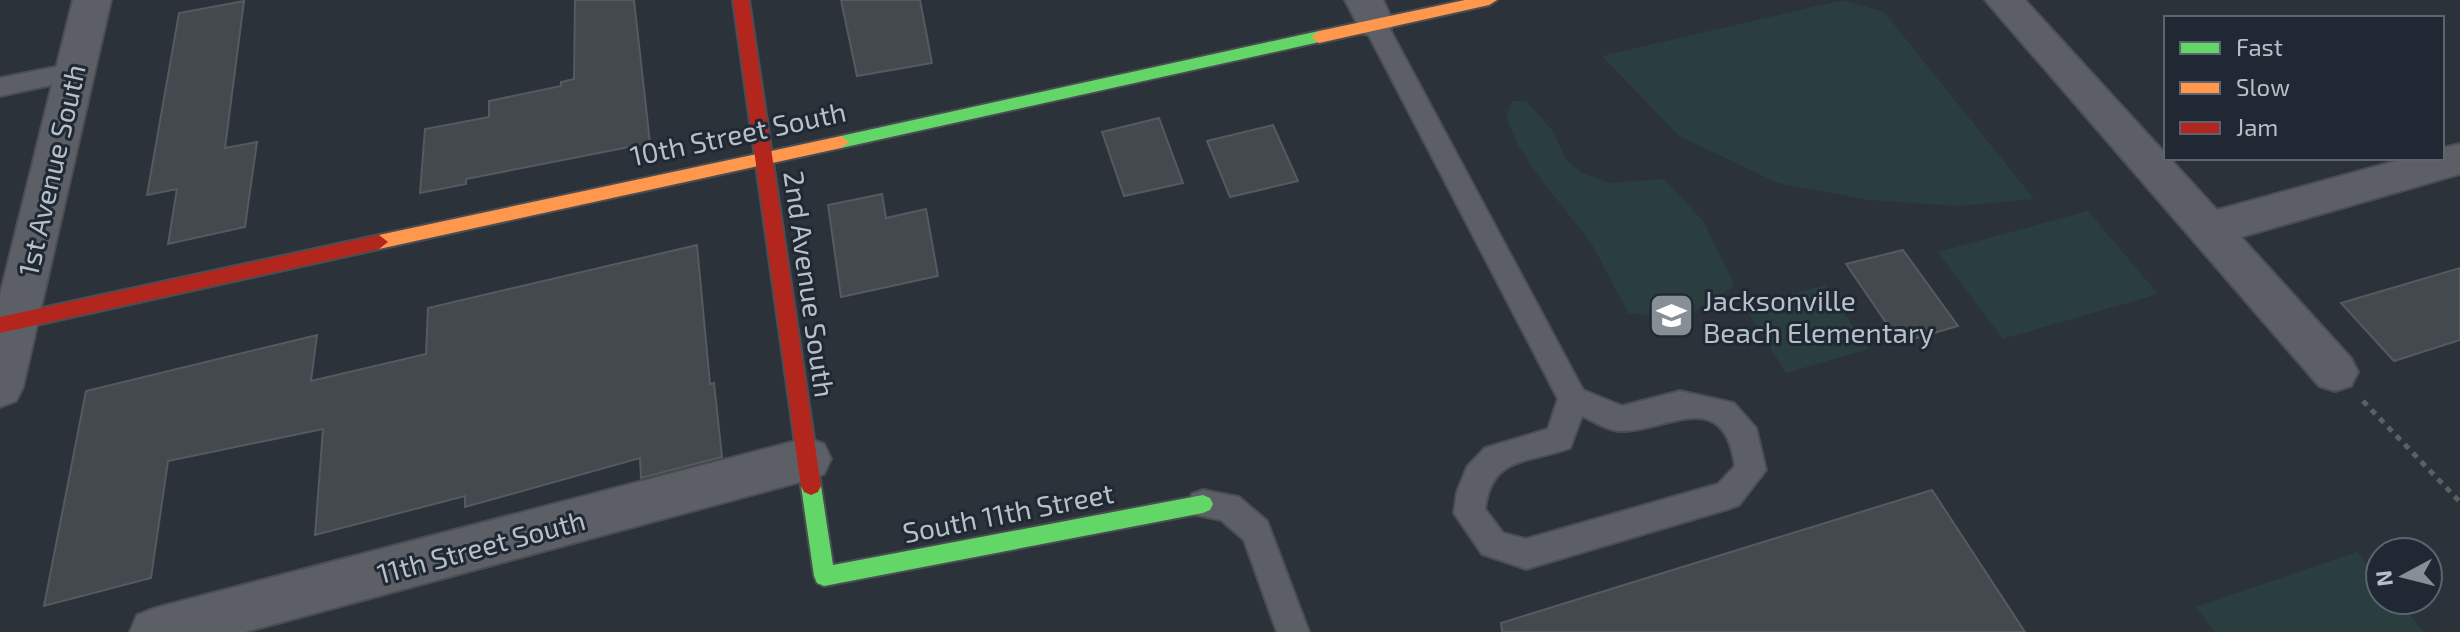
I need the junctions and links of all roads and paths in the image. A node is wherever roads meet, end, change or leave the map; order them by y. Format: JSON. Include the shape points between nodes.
{"nodes":[{"id":1,"x":92,"y":0,"type":"edge"},
{"id":2,"x":741,"y":0,"type":"edge"},
{"id":3,"x":1489,"y":0,"type":"edge"},
{"id":4,"x":2004,"y":0,"type":"edge"},
{"id":5,"x":1369,"y":12,"type":"edge"},
{"id":6,"x":75,"y":72,"type":"junction"},
{"id":7,"x":0,"y":87,"type":"edge"},
{"id":8,"x":763,"y":156,"type":"junction"},
{"id":9,"x":2460,"y":159,"type":"edge"},
{"id":10,"x":2206,"y":230,"type":"junction"},
{"id":11,"x":8,"y":324,"type":"edge"},
{"id":12,"x":2335,"y":372,"type":"joint"},
{"id":13,"x":0,"y":387,"type":"edge"},
{"id":14,"x":1573,"y":399,"type":"junction"},
{"id":15,"x":807,"y":459,"type":"junction"},
{"id":16,"x":2460,"y":502,"type":"edge"},
{"id":17,"x":1203,"y":504,"type":"joint"},
{"id":18,"x":824,"y":576,"type":"joint"},
{"id":19,"x":155,"y":632,"type":"edge"},
{"id":20,"x":1293,"y":632,"type":"edge"}],
"edges":[{"from":1,"to":6,"type":"street","name":"1st Avenue South"},
{"from":2,"to":8,"type":"street","name":"2nd Avenue South"},
{"from":3,"to":5,"type":"street","name":"10th Street South"},
{"from":4,"to":10,"type":"street"},
{"from":5,"to":8,"type":"street","name":"10th Street South"},
{"from":5,"to":14,"type":"lane"},
{"from":6,"to":7,"type":"lane"},
{"from":6,"to":11,"type":"street","name":"1st Avenue South"},
{"from":8,"to":11,"type":"street","name":"10th Street South"},
{"from":8,"to":15,"type":"street","name":"2nd Avenue South"},
{"from":9,"to":10,"type":"street"},
{"from":10,"to":12,"type":"street"},
{"from":11,"to":13,"type":"street","name":"1st Avenue South"},
{"from":12,"to":16,"type":"path"},
{"from":14,"to":14,"type":"lane","via":[[1559,439],[1490,458],[1471,483],[1469,513],[1493,544],[1526,554],[1728,495],[1751,470],[1746,437],[1724,412],[1680,404],[1621,419]]},
{"from":15,"to":18,"type":"street","name":"2nd Avenue South"},
{"from":15,"to":19,"type":"street","name":"11th Street South"},
{"from":17,"to":18,"type":"street","name":"South 11th Street"},
{"from":17,"to":20,"type":"lane","via":[[1228,507],[1256,531]]}]}
